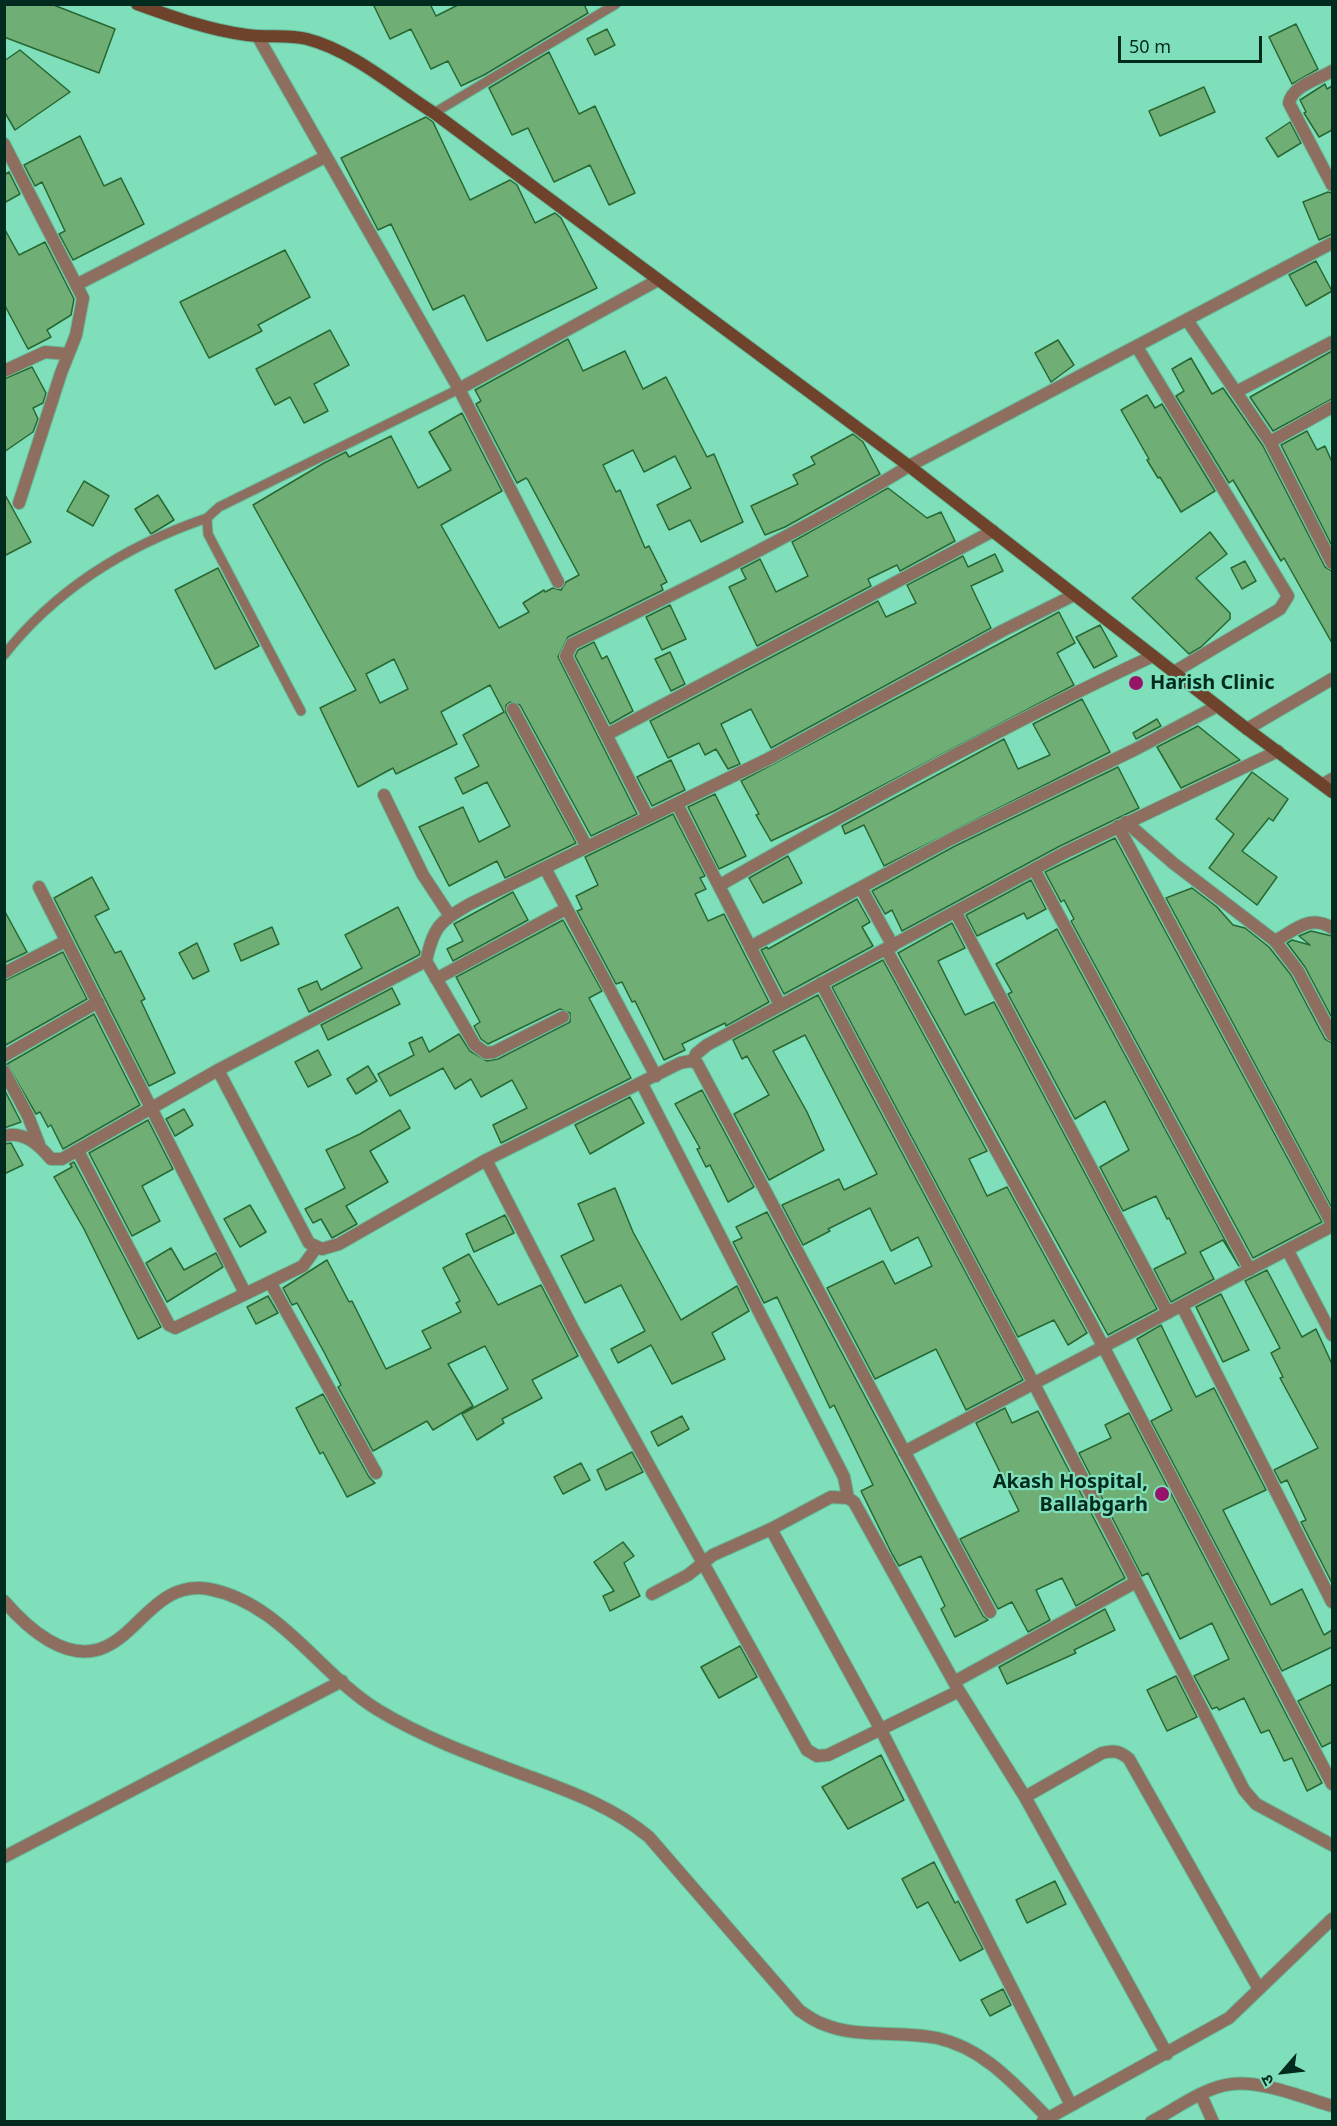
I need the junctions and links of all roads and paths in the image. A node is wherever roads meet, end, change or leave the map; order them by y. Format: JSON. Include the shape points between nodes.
{"nodes":[{"id":1,"x":137,"y":4,"type":"edge"},
{"id":2,"x":616,"y":4,"type":"edge"},
{"id":3,"x":258,"y":37,"type":"junction"},
{"id":4,"x":1332,"y":72,"type":"edge"},
{"id":5,"x":434,"y":113,"type":"junction"},
{"id":6,"x":4,"y":144,"type":"edge"},
{"id":7,"x":325,"y":157,"type":"junction"},
{"id":8,"x":1332,"y":185,"type":"edge"},
{"id":9,"x":1332,"y":243,"type":"edge"},
{"id":10,"x":658,"y":280,"type":"junction"},
{"id":11,"x":78,"y":284,"type":"junction"},
{"id":12,"x":1187,"y":320,"type":"junction"},
{"id":13,"x":1332,"y":342,"type":"edge"},
{"id":14,"x":1137,"y":347,"type":"junction"},
{"id":15,"x":67,"y":354,"type":"junction"},
{"id":16,"x":4,"y":371,"type":"edge"},
{"id":17,"x":459,"y":389,"type":"junction"},
{"id":18,"x":1236,"y":392,"type":"junction"},
{"id":19,"x":1332,"y":407,"type":"edge"},
{"id":20,"x":1270,"y":442,"type":"junction"},
{"id":21,"x":909,"y":466,"type":"junction"},
{"id":22,"x":19,"y":503,"type":"dead end"},
{"id":23,"x":207,"y":518,"type":"junction"},
{"id":24,"x":993,"y":531,"type":"junction"},
{"id":25,"x":1332,"y":563,"type":"edge"},
{"id":26,"x":558,"y":582,"type":"dead end"},
{"id":27,"x":1074,"y":595,"type":"junction"},
{"id":28,"x":4,"y":655,"type":"edge"},
{"id":29,"x":1153,"y":656,"type":"junction"},
{"id":30,"x":1173,"y":672,"type":"junction"},
{"id":31,"x":1332,"y":679,"type":"edge"},
{"id":32,"x":1217,"y":706,"type":"junction"},
{"id":33,"x":513,"y":709,"type":"dead end"},
{"id":34,"x":301,"y":711,"type":"dead end"},
{"id":35,"x":1246,"y":729,"type":"junction"},
{"id":36,"x":606,"y":735,"type":"junction"},
{"id":37,"x":1278,"y":752,"type":"junction"},
{"id":38,"x":1329,"y":785,"type":"edge"},
{"id":39,"x":384,"y":795,"type":"dead end"},
{"id":40,"x":677,"y":804,"type":"junction"},
{"id":41,"x":648,"y":817,"type":"junction"},
{"id":42,"x":1122,"y":824,"type":"junction"},
{"id":43,"x":587,"y":847,"type":"junction"},
{"id":44,"x":545,"y":868,"type":"junction"},
{"id":45,"x":1035,"y":869,"type":"junction"},
{"id":46,"x":720,"y":885,"type":"junction"},
{"id":47,"x":39,"y":887,"type":"dead end"},
{"id":48,"x":861,"y":888,"type":"junction"},
{"id":49,"x":566,"y":909,"type":"junction"},
{"id":50,"x":956,"y":913,"type":"junction"},
{"id":51,"x":450,"y":916,"type":"junction"},
{"id":52,"x":1332,"y":928,"type":"edge"},
{"id":53,"x":66,"y":941,"type":"junction"},
{"id":54,"x":1275,"y":941,"type":"junction"},
{"id":55,"x":750,"y":947,"type":"junction"},
{"id":56,"x":890,"y":947,"type":"junction"},
{"id":57,"x":426,"y":961,"type":"junction"},
{"id":58,"x":4,"y":973,"type":"edge"},
{"id":59,"x":435,"y":979,"type":"junction"},
{"id":60,"x":821,"y":983,"type":"junction"},
{"id":61,"x":98,"y":1002,"type":"junction"},
{"id":62,"x":780,"y":1005,"type":"junction"},
{"id":63,"x":563,"y":1017,"type":"dead end"},
{"id":64,"x":1332,"y":1035,"type":"edge"},
{"id":65,"x":4,"y":1056,"type":"edge"},
{"id":66,"x":693,"y":1061,"type":"junction"},
{"id":67,"x":218,"y":1070,"type":"junction"},
{"id":68,"x":4,"y":1071,"type":"edge"},
{"id":69,"x":656,"y":1076,"type":"junction"},
{"id":70,"x":642,"y":1084,"type":"junction"},
{"id":71,"x":152,"y":1107,"type":"junction"},
{"id":72,"x":4,"y":1136,"type":"edge"},
{"id":73,"x":39,"y":1144,"type":"junction"},
{"id":74,"x":78,"y":1151,"type":"junction"},
{"id":75,"x":486,"y":1160,"type":"junction"},
{"id":76,"x":1332,"y":1225,"type":"edge"},
{"id":77,"x":316,"y":1248,"type":"junction"},
{"id":78,"x":1287,"y":1251,"type":"junction"},
{"id":79,"x":1250,"y":1270,"type":"junction"},
{"id":80,"x":270,"y":1282,"type":"junction"},
{"id":81,"x":245,"y":1293,"type":"junction"},
{"id":82,"x":1182,"y":1306,"type":"junction"},
{"id":83,"x":1168,"y":1313,"type":"junction"},
{"id":84,"x":1332,"y":1335,"type":"edge"},
{"id":85,"x":1102,"y":1348,"type":"junction"},
{"id":86,"x":1035,"y":1384,"type":"junction"},
{"id":87,"x":904,"y":1452,"type":"junction"},
{"id":88,"x":376,"y":1473,"type":"dead end"},
{"id":89,"x":848,"y":1498,"type":"junction"},
{"id":90,"x":771,"y":1529,"type":"junction"},
{"id":91,"x":702,"y":1562,"type":"junction"},
{"id":92,"x":1136,"y":1582,"type":"junction"},
{"id":93,"x":652,"y":1594,"type":"dead end"},
{"id":94,"x":4,"y":1601,"type":"edge"},
{"id":95,"x":1332,"y":1602,"type":"edge"},
{"id":96,"x":990,"y":1612,"type":"dead end"},
{"id":97,"x":342,"y":1681,"type":"junction"},
{"id":98,"x":956,"y":1686,"type":"junction"},
{"id":99,"x":880,"y":1728,"type":"junction"},
{"id":100,"x":1332,"y":1784,"type":"edge"},
{"id":101,"x":1024,"y":1797,"type":"junction"},
{"id":102,"x":1332,"y":1845,"type":"edge"},
{"id":103,"x":4,"y":1857,"type":"edge"},
{"id":104,"x":1332,"y":1919,"type":"edge"},
{"id":105,"x":1259,"y":1989,"type":"junction"},
{"id":106,"x":1167,"y":2055,"type":"junction"},
{"id":107,"x":1201,"y":2095,"type":"junction"},
{"id":108,"x":1071,"y":2105,"type":"junction"},
{"id":109,"x":1332,"y":2106,"type":"edge"},
{"id":110,"x":1045,"y":2120,"type":"edge"},
{"id":111,"x":1151,"y":2121,"type":"edge"},
{"id":112,"x":1213,"y":2121,"type":"edge"}],
"edges":[{"from":1,"to":3,"type":"street","via":[[192,23]]},
{"from":2,"to":5,"type":"lane"},
{"from":3,"to":5,"type":"street","via":[[296,37],[324,46]]},
{"from":3,"to":7,"type":"street"},
{"from":4,"to":8,"type":"street","via":[[1297,90],[1289,103]]},
{"from":5,"to":10,"type":"street"},
{"from":6,"to":11,"type":"street"},
{"from":7,"to":11,"type":"street"},
{"from":7,"to":17,"type":"street"},
{"from":9,"to":12,"type":"street"},
{"from":10,"to":17,"type":"street"},
{"from":10,"to":21,"type":"street"},
{"from":11,"to":15,"type":"street","via":[[84,304]]},
{"from":12,"to":14,"type":"street"},
{"from":12,"to":18,"type":"street"},
{"from":13,"to":18,"type":"street"},
{"from":14,"to":21,"type":"street"},
{"from":14,"to":30,"type":"street","via":[[1288,596],[1280,609]]},
{"from":15,"to":16,"type":"street","via":[[45,352]]},
{"from":15,"to":22,"type":"street"},
{"from":17,"to":23,"type":"lane","via":[[219,507]]},
{"from":17,"to":26,"type":"street"},
{"from":18,"to":20,"type":"street"},
{"from":19,"to":20,"type":"street"},
{"from":20,"to":25,"type":"street"},
{"from":21,"to":24,"type":"street"},
{"from":21,"to":36,"type":"street","via":[[733,565],[572,644],[566,657]]},
{"from":23,"to":28,"type":"lane","via":[[178,528],[86,576],[42,612]]},
{"from":23,"to":34,"type":"lane","via":[[208,534]]},
{"from":24,"to":27,"type":"street"},
{"from":24,"to":36,"type":"street"},
{"from":27,"to":29,"type":"street"},
{"from":27,"to":40,"type":"street","via":[[806,740]]},
{"from":29,"to":30,"type":"street"},
{"from":29,"to":46,"type":"street","via":[[922,770]]},
{"from":30,"to":32,"type":"street"},
{"from":31,"to":35,"type":"street"},
{"from":32,"to":35,"type":"street"},
{"from":32,"to":48,"type":"street"},
{"from":33,"to":43,"type":"street"},
{"from":35,"to":37,"type":"street"},
{"from":36,"to":41,"type":"street"},
{"from":37,"to":38,"type":"street"},
{"from":37,"to":42,"type":"street"},
{"from":39,"to":51,"type":"street","via":[[423,875]]},
{"from":40,"to":41,"type":"street"},
{"from":40,"to":46,"type":"street"},
{"from":41,"to":43,"type":"street"},
{"from":42,"to":45,"type":"street"},
{"from":42,"to":54,"type":"street"},
{"from":42,"to":76,"type":"street"},
{"from":43,"to":44,"type":"street"},
{"from":44,"to":49,"type":"street"},
{"from":44,"to":51,"type":"street"},
{"from":45,"to":50,"type":"street"},
{"from":45,"to":79,"type":"street"},
{"from":46,"to":55,"type":"street"},
{"from":47,"to":53,"type":"street"},
{"from":48,"to":55,"type":"street"},
{"from":48,"to":56,"type":"street"},
{"from":49,"to":59,"type":"street"},
{"from":49,"to":69,"type":"street"},
{"from":50,"to":56,"type":"street"},
{"from":50,"to":83,"type":"street"},
{"from":51,"to":57,"type":"street","via":[[432,933]]},
{"from":52,"to":54,"type":"street","via":[[1309,922]]},
{"from":53,"to":58,"type":"street"},
{"from":53,"to":61,"type":"street"},
{"from":54,"to":64,"type":"street","via":[[1298,971]]},
{"from":55,"to":62,"type":"street"},
{"from":56,"to":60,"type":"street"},
{"from":56,"to":85,"type":"street"},
{"from":57,"to":59,"type":"street"},
{"from":57,"to":67,"type":"street"},
{"from":59,"to":63,"type":"street","via":[[475,1045],[486,1053]]},
{"from":60,"to":62,"type":"street"},
{"from":60,"to":86,"type":"street"},
{"from":61,"to":65,"type":"street"},
{"from":61,"to":71,"type":"street"},
{"from":62,"to":66,"type":"street","via":[[706,1045]]},
{"from":66,"to":69,"type":"street"},
{"from":66,"to":87,"type":"street","via":[[701,1068]]},
{"from":67,"to":71,"type":"street"},
{"from":67,"to":77,"type":"street","via":[[309,1243]]},
{"from":68,"to":73,"type":"street"},
{"from":69,"to":70,"type":"street"},
{"from":70,"to":75,"type":"street"},
{"from":70,"to":89,"type":"street","via":[[844,1477]]},
{"from":71,"to":74,"type":"street"},
{"from":71,"to":81,"type":"street"},
{"from":72,"to":73,"type":"street","via":[[17,1134]]},
{"from":73,"to":74,"type":"street","via":[[51,1159],[58,1161]]},
{"from":74,"to":81,"type":"street","via":[[169,1325],[182,1326]]},
{"from":75,"to":77,"type":"street","via":[[339,1244]]},
{"from":75,"to":91,"type":"street","via":[[573,1329]]},
{"from":76,"to":78,"type":"street"},
{"from":77,"to":80,"type":"street","via":[[303,1266]]},
{"from":78,"to":79,"type":"street"},
{"from":78,"to":84,"type":"street"},
{"from":79,"to":82,"type":"street"},
{"from":80,"to":81,"type":"street"},
{"from":80,"to":88,"type":"street"},
{"from":82,"to":83,"type":"street"},
{"from":82,"to":95,"type":"street"},
{"from":83,"to":85,"type":"street"},
{"from":85,"to":86,"type":"street"},
{"from":85,"to":100,"type":"street"},
{"from":86,"to":87,"type":"street"},
{"from":86,"to":92,"type":"street"},
{"from":87,"to":96,"type":"street"},
{"from":89,"to":90,"type":"street","via":[[831,1497]]},
{"from":89,"to":98,"type":"street","via":[[860,1509]]},
{"from":90,"to":91,"type":"street"},
{"from":90,"to":99,"type":"street"},
{"from":91,"to":93,"type":"street"},
{"from":91,"to":99,"type":"street","via":[[812,1754],[828,1755]]},
{"from":92,"to":98,"type":"street"},
{"from":92,"to":102,"type":"street","via":[[1250,1799]]},
{"from":94,"to":97,"type":"street","via":[[53,1642],[67,1648],[93,1650],[115,1641],[152,1607],[172,1595],[206,1589],[231,1597],[269,1618]]},
{"from":97,"to":103,"type":"street"},
{"from":97,"to":110,"type":"street","via":[[395,1719],[578,1795],[635,1825],[798,2010],[840,2029],[938,2038],[972,2052],[996,2067]]},
{"from":98,"to":99,"type":"street"},
{"from":98,"to":101,"type":"street"},
{"from":99,"to":108,"type":"street"},
{"from":101,"to":105,"type":"street","via":[[1102,1753],[1112,1751],[1129,1759]]},
{"from":101,"to":106,"type":"street"},
{"from":104,"to":105,"type":"street"},
{"from":105,"to":106,"type":"street","via":[[1229,2018]]},
{"from":106,"to":108,"type":"street"},
{"from":107,"to":109,"type":"street","via":[[1242,2083]]},
{"from":107,"to":111,"type":"street"},
{"from":107,"to":112,"type":"street"},
{"from":108,"to":110,"type":"street"}]}
